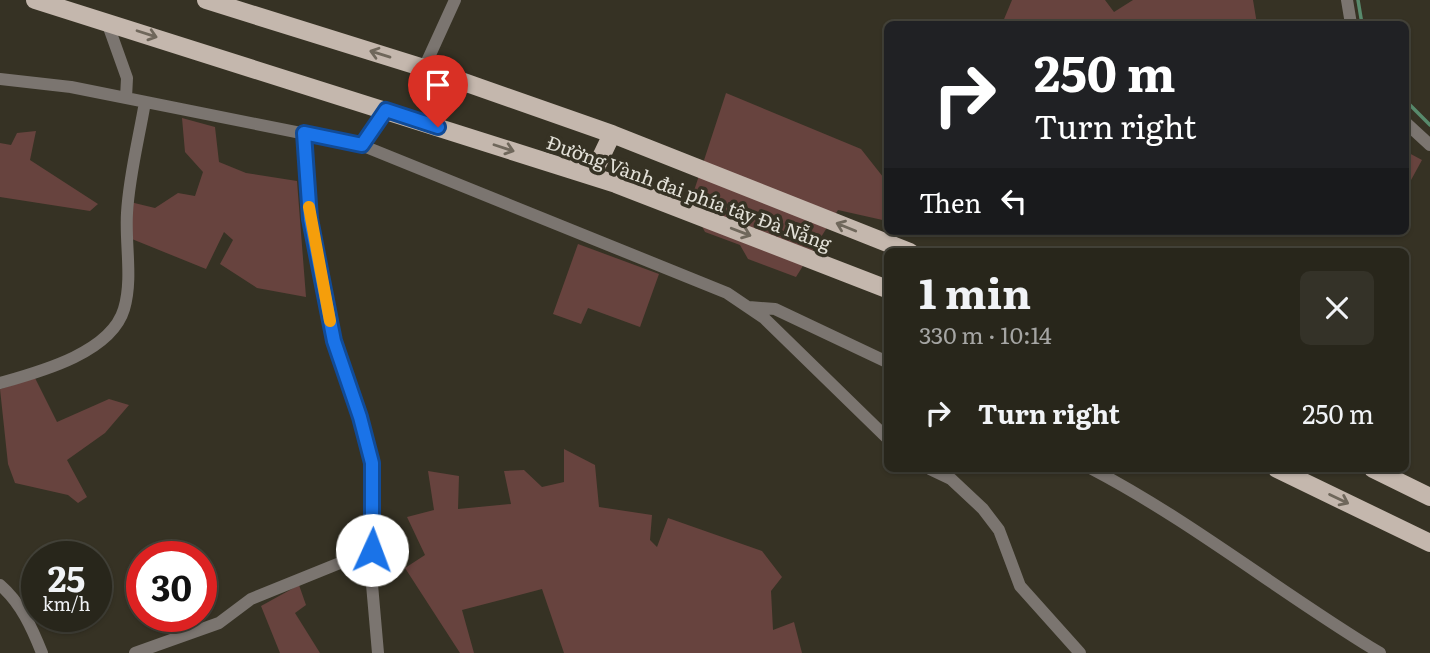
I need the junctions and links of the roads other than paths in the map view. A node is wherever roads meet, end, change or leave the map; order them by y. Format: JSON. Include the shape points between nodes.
{"nodes":[{"id":1,"x":35,"y":0,"type":"edge"},
{"id":2,"x":206,"y":0,"type":"edge"},
{"id":3,"x":455,"y":0,"type":"edge"},
{"id":4,"x":1347,"y":0,"type":"edge"},
{"id":5,"x":1350,"y":21,"type":"edge"},
{"id":6,"x":107,"y":22,"type":"junction"},
{"id":7,"x":424,"y":68,"type":"junction"},
{"id":8,"x":0,"y":79,"type":"edge"},
{"id":9,"x":126,"y":98,"type":"junction"},
{"id":10,"x":145,"y":102,"type":"junction"},
{"id":11,"x":386,"y":110,"type":"junction"},
{"id":12,"x":1409,"y":126,"type":"edge"},
{"id":13,"x":304,"y":133,"type":"junction"},
{"id":14,"x":611,"y":134,"type":"junction"},
{"id":15,"x":362,"y":145,"type":"junction"},
{"id":16,"x":1430,"y":145,"type":"edge"},
{"id":17,"x":592,"y":176,"type":"junction"},
{"id":18,"x":900,"y":248,"type":"edge"},
{"id":19,"x":884,"y":288,"type":"edge"},
{"id":20,"x":748,"y":307,"type":"junction"},
{"id":21,"x":884,"y":361,"type":"edge"},
{"id":22,"x":0,"y":383,"type":"edge"},
{"id":23,"x":870,"y":422,"type":"junction"},
{"id":24,"x":884,"y":424,"type":"edge"},
{"id":25,"x":884,"y":435,"type":"edge"},
{"id":26,"x":936,"y":472,"type":"edge"},
{"id":27,"x":1098,"y":472,"type":"edge"},
{"id":28,"x":1283,"y":472,"type":"edge"},
{"id":29,"x":1379,"y":472,"type":"edge"},
{"id":30,"x":1430,"y":497,"type":"edge"},
{"id":31,"x":1430,"y":543,"type":"edge"},
{"id":32,"x":372,"y":550,"type":"junction"},
{"id":33,"x":0,"y":585,"type":"edge"},
{"id":34,"x":42,"y":653,"type":"edge"},
{"id":35,"x":135,"y":653,"type":"edge"},
{"id":36,"x":378,"y":653,"type":"edge"},
{"id":37,"x":1080,"y":653,"type":"edge"},
{"id":38,"x":1380,"y":653,"type":"edge"}],
"edges":[{"from":1,"to":6,"type":"main road","name":"Đường Vành đai phía tây Đà Nẵng"},
{"from":7,"to":2,"type":"main road","name":"Đường Vành đai phía tây Đà Nẵng","one_way":true},
{"from":3,"to":7,"type":"street"},
{"from":4,"to":5,"type":"street"},
{"from":6,"to":9,"type":"street","via":[[127,78]]},
{"from":6,"to":11,"type":"main road","name":"Đường Vành đai phía tây Đà Nẵng","one_way":true},
{"from":7,"to":14,"type":"main road","name":"Đường Vành đai phía tây Đà Nẵng"},
{"from":8,"to":9,"type":"street"},
{"from":9,"to":10,"type":"street"},
{"from":10,"to":13,"type":"street"},
{"from":10,"to":22,"type":"street","via":[[127,211],[124,311],[106,338],[53,367]]},
{"from":11,"to":15,"type":"street"},
{"from":11,"to":17,"type":"main road","name":"Đường Vành đai phía tây Đà Nẵng","one_way":true},
{"from":12,"to":16,"type":"street"},
{"from":13,"to":15,"type":"street"},
{"from":13,"to":32,"type":"street","via":[[310,219],[334,341],[372,463]]},
{"from":14,"to":17,"type":"main road"},
{"from":18,"to":14,"type":"main road","name":"Đường Vành đai phía tây Đà Nẵng","one_way":true},
{"from":15,"to":20,"type":"street","via":[[727,293]]},
{"from":17,"to":19,"type":"main road","name":"Đường Vành đai phía tây Đà Nẵng","one_way":true},
{"from":20,"to":21,"type":"street","via":[[775,309]]},
{"from":20,"to":23,"type":"street"},
{"from":23,"to":24,"type":"street"},
{"from":23,"to":25,"type":"street"},
{"from":26,"to":37,"type":"street","via":[[951,479],[983,509],[999,530],[1020,586]]},
{"from":27,"to":38,"type":"street","via":[[1152,500],[1258,576]]},
{"from":28,"to":31,"type":"main road","one_way":true},
{"from":29,"to":30,"type":"main road"},
{"from":32,"to":35,"type":"street","via":[[251,599],[219,623]]},
{"from":32,"to":36,"type":"street"},
{"from":33,"to":34,"type":"street","via":[[25,615]]}]}
